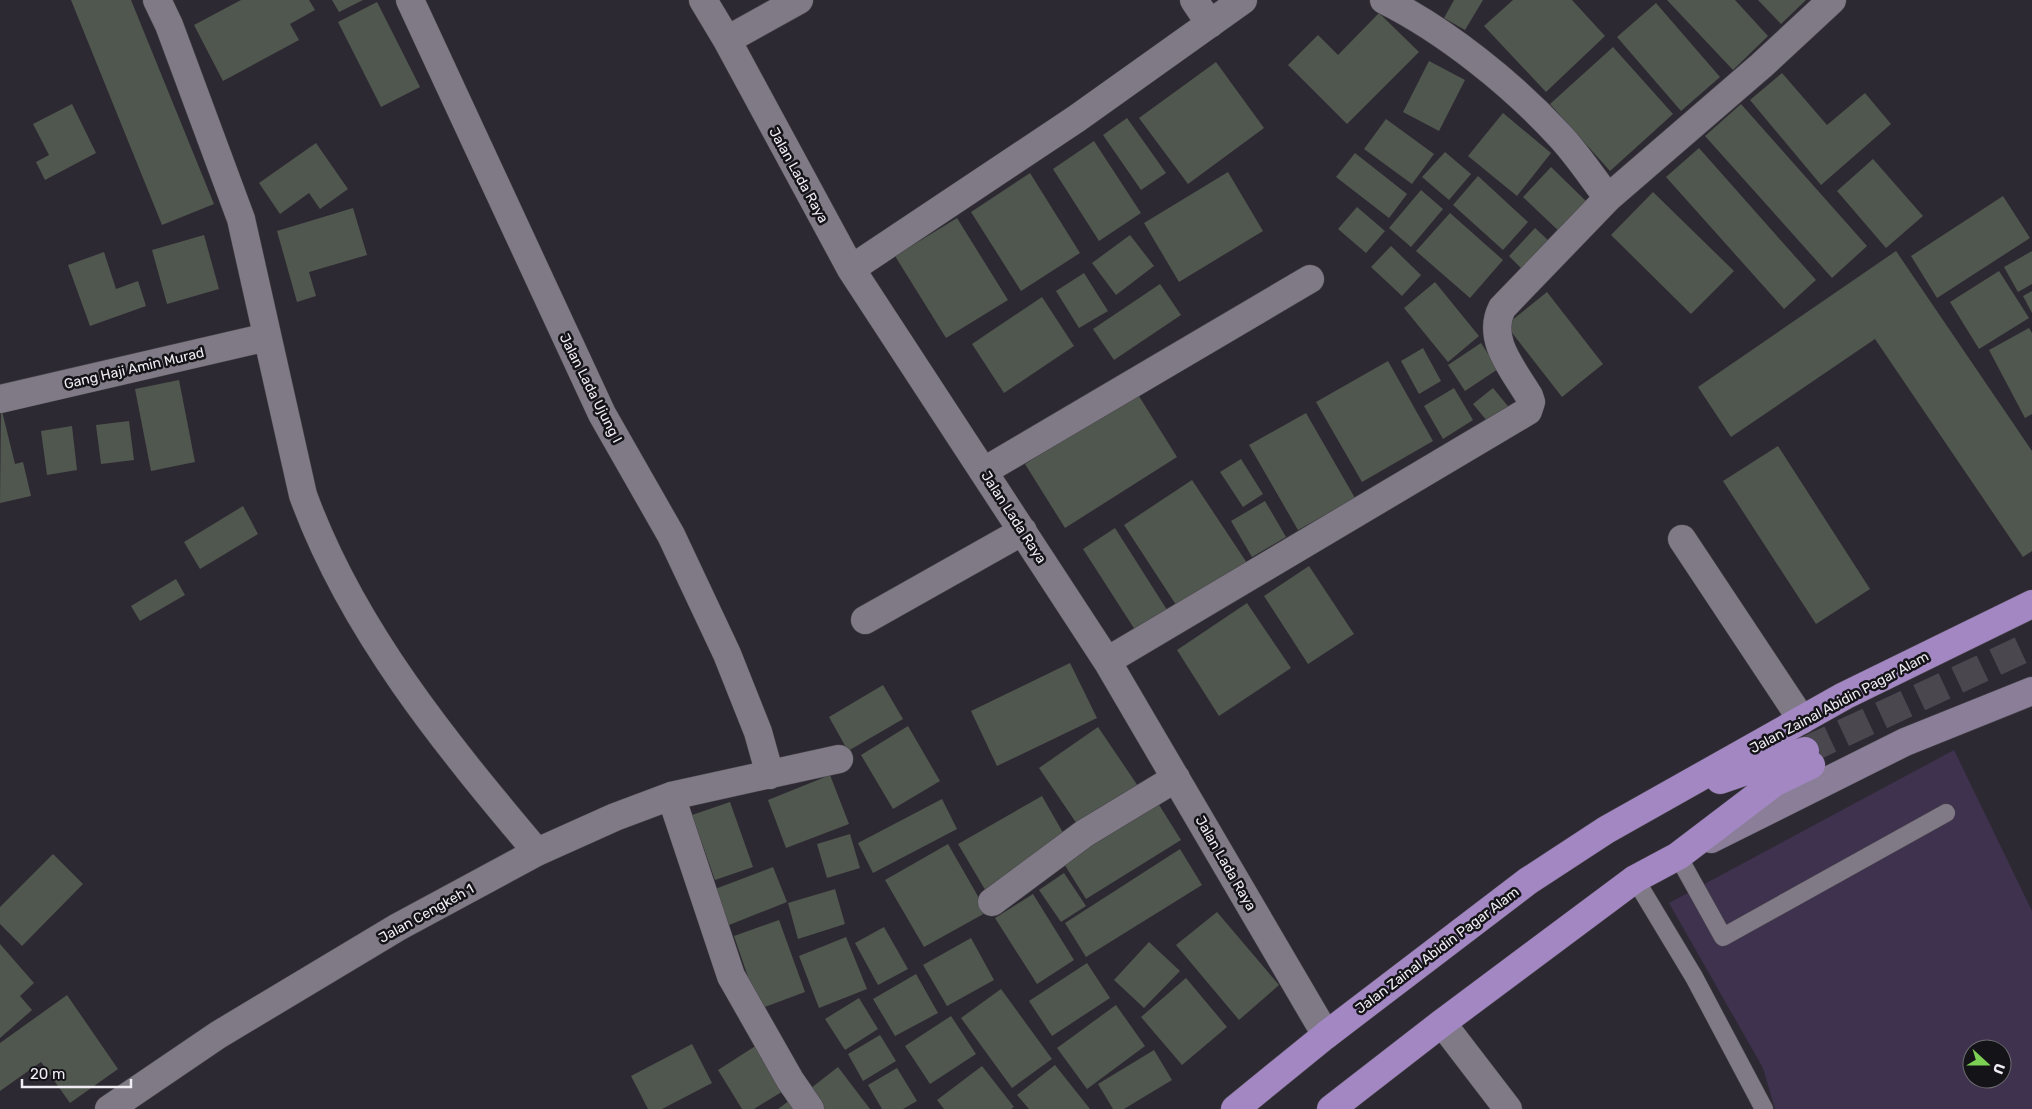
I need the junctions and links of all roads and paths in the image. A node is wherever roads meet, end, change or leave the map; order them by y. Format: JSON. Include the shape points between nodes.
{"nodes":[{"id":1,"x":157,"y":0,"type":"edge"},
{"id":2,"x":410,"y":0,"type":"edge"},
{"id":3,"x":702,"y":0,"type":"edge"},
{"id":4,"x":799,"y":0,"type":"edge"},
{"id":5,"x":1194,"y":0,"type":"edge"},
{"id":6,"x":1243,"y":0,"type":"edge"},
{"id":7,"x":1384,"y":0,"type":"edge"},
{"id":8,"x":1832,"y":0,"type":"edge"},
{"id":9,"x":1210,"y":24,"type":"junction"},
{"id":10,"x":727,"y":40,"type":"junction"},
{"id":11,"x":1608,"y":198,"type":"junction"},
{"id":12,"x":852,"y":269,"type":"junction"},
{"id":13,"x":1310,"y":279,"type":"dead end"},
{"id":14,"x":267,"y":337,"type":"junction"},
{"id":15,"x":0,"y":399,"type":"edge"},
{"id":16,"x":984,"y":471,"type":"junction"},
{"id":17,"x":1023,"y":531,"type":"junction"},
{"id":18,"x":1682,"y":539,"type":"dead end"},
{"id":19,"x":2032,"y":604,"type":"edge"},
{"id":20,"x":865,"y":620,"type":"dead end"},
{"id":21,"x":1107,"y":661,"type":"junction"},
{"id":22,"x":2032,"y":691,"type":"edge"},
{"id":23,"x":1802,"y":720,"type":"junction"},
{"id":24,"x":839,"y":759,"type":"dead end"},
{"id":25,"x":770,"y":775,"type":"junction"},
{"id":26,"x":1176,"y":778,"type":"junction"},
{"id":27,"x":671,"y":796,"type":"junction"},
{"id":28,"x":1650,"y":805,"type":"junction"},
{"id":29,"x":1946,"y":813,"type":"dead end"},
{"id":30,"x":537,"y":852,"type":"junction"},
{"id":31,"x":1678,"y":856,"type":"junction"},
{"id":32,"x":1635,"y":879,"type":"junction"},
{"id":33,"x":992,"y":902,"type":"dead end"},
{"id":34,"x":1442,"y":1023,"type":"junction"},
{"id":35,"x":1326,"y":1035,"type":"junction"},
{"id":36,"x":108,"y":1109,"type":"edge"},
{"id":37,"x":810,"y":1109,"type":"edge"},
{"id":38,"x":1235,"y":1109,"type":"edge"},
{"id":39,"x":1332,"y":1109,"type":"edge"},
{"id":40,"x":1508,"y":1109,"type":"edge"},
{"id":41,"x":1764,"y":1109,"type":"edge"}],
"edges":[{"from":1,"to":14,"type":"street","via":[[241,219]]},
{"from":2,"to":25,"type":"street","name":"Jalan Lada Ujung I","via":[[602,414],[671,535],[723,646],[758,732]]},
{"from":3,"to":10,"type":"street","name":"Jalan Lada Raya"},
{"from":4,"to":10,"type":"street"},
{"from":5,"to":9,"type":"street"},
{"from":6,"to":9,"type":"street"},
{"from":7,"to":11,"type":"street","via":[[1445,37],[1504,83],[1559,135]]},
{"from":8,"to":11,"type":"street"},
{"from":9,"to":12,"type":"street","via":[[1076,119]]},
{"from":10,"to":12,"type":"street","name":"Jalan Lada Raya"},
{"from":11,"to":21,"type":"street","via":[[1539,267],[1497,317],[1496,336],[1529,396],[1528,411]]},
{"from":12,"to":16,"type":"street","name":"Jalan Lada Raya"},
{"from":13,"to":16,"type":"street"},
{"from":14,"to":15,"type":"street","name":"Gang Haji Amin Murad"},
{"from":14,"to":30,"type":"street","via":[[304,495],[324,545],[380,649],[466,767]]},
{"from":16,"to":17,"type":"street","name":"Jalan Lada Raya"},
{"from":17,"to":20,"type":"street"},
{"from":17,"to":21,"type":"street","name":"Jalan Lada Raya"},
{"from":18,"to":23,"type":"street"},
{"from":19,"to":23,"type":"highway","name":"Jalan Zainal Abidin Pagar Alam","via":[[1844,696]]},
{"from":21,"to":26,"type":"street","name":"Jalan Lada Raya"},
{"from":22,"to":31,"type":"street","name":"Jalan Zainal Abidin Pagar Alam","via":[[1905,742]]},
{"from":23,"to":28,"type":"highway","name":"Jalan Zainal Abidin Pagar Alam"},
{"from":24,"to":25,"type":"street","name":"Jalan Cengkeh 1"},
{"from":25,"to":27,"type":"street","name":"Jalan Cengkeh 1"},
{"from":26,"to":33,"type":"street","via":[[1086,833]]},
{"from":26,"to":35,"type":"street","name":"Jalan Lada Raya"},
{"from":27,"to":30,"type":"street","name":"Jalan Cengkeh 1"},
{"from":27,"to":37,"type":"street","via":[[731,976]]},
{"from":28,"to":31,"type":"highway","name":"Jalan Zainal Abidin Pagar Alam","via":[[1808,758]]},
{"from":28,"to":35,"type":"highway","name":"Jalan Zainal Abidin Pagar Alam","via":[[1528,881]]},
{"from":29,"to":31,"type":"lane","via":[[1723,937]]},
{"from":30,"to":36,"type":"street","name":"Jalan Cengkeh 1","via":[[398,927],[218,1035]]},
{"from":31,"to":32,"type":"highway","name":"Jalan Zainal Abidin Pagar Alam"},
{"from":32,"to":34,"type":"highway","name":"Jalan Zainal Abidin Pagar Alam"},
{"from":32,"to":41,"type":"lane","via":[[1694,977]]},
{"from":34,"to":39,"type":"highway","name":"Jalan Zainal Abidin Pagar Alam"},
{"from":34,"to":40,"type":"street"},
{"from":35,"to":38,"type":"highway","name":"Jalan Zainal Abidin Pagar Alam"}]}
